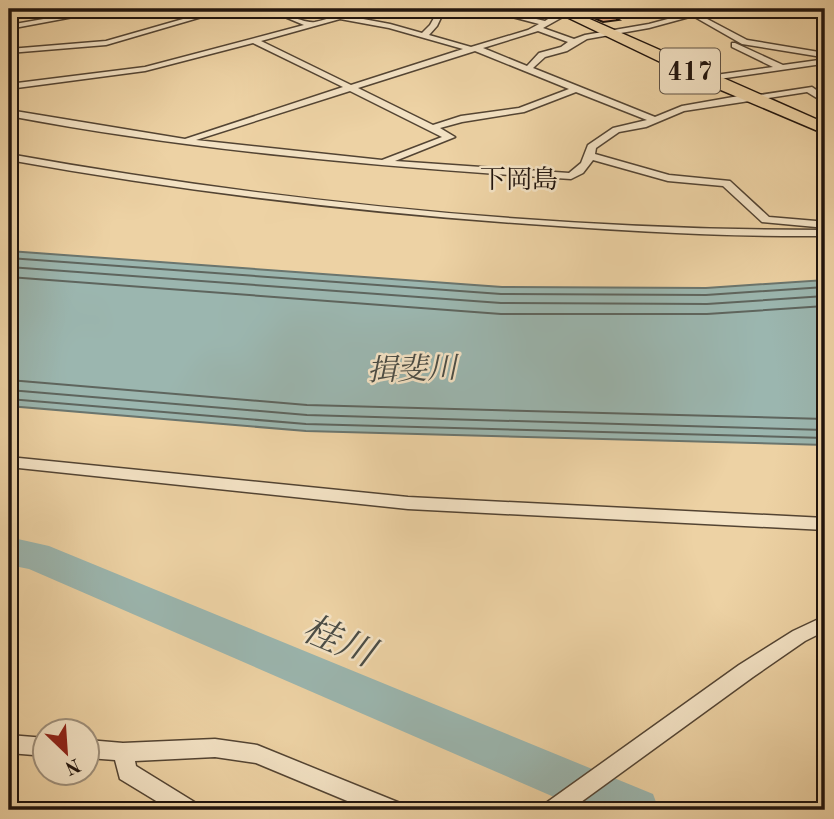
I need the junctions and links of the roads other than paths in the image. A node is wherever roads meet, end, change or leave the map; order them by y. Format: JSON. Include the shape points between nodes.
{"nodes":[{"id":1,"x":64,"y":9,"type":"edge"},
{"id":2,"x":112,"y":9,"type":"edge"},
{"id":3,"x":225,"y":9,"type":"edge"},
{"id":4,"x":269,"y":9,"type":"edge"},
{"id":5,"x":361,"y":9,"type":"edge"},
{"id":6,"x":442,"y":9,"type":"edge"},
{"id":7,"x":490,"y":9,"type":"edge"},
{"id":8,"x":559,"y":10,"type":"edge"},
{"id":9,"x":539,"y":11,"type":"dead end"},
{"id":10,"x":73,"y":16,"type":"junction"},
{"id":11,"x":339,"y":16,"type":"junction"},
{"id":12,"x":518,"y":16,"type":"junction"},
{"id":13,"x":545,"y":23,"type":"junction"},
{"id":14,"x":312,"y":25,"type":"junction"},
{"id":15,"x":9,"y":27,"type":"edge"},
{"id":16,"x":537,"y":28,"type":"junction"},
{"id":17,"x":608,"y":33,"type":"junction"},
{"id":18,"x":424,"y":35,"type":"junction"},
{"id":19,"x":255,"y":41,"type":"junction"},
{"id":20,"x":574,"y":42,"type":"junction"},
{"id":21,"x":745,"y":42,"type":"junction"},
{"id":22,"x":472,"y":48,"type":"junction"},
{"id":23,"x":9,"y":51,"type":"edge"},
{"id":24,"x":825,"y":57,"type":"edge"},
{"id":25,"x":782,"y":68,"type":"junction"},
{"id":26,"x":528,"y":69,"type":"junction"},
{"id":27,"x":708,"y":79,"type":"junction"},
{"id":28,"x":9,"y":86,"type":"edge"},
{"id":29,"x":351,"y":87,"type":"junction"},
{"id":30,"x":576,"y":89,"type":"junction"},
{"id":31,"x":752,"y":98,"type":"junction"},
{"id":32,"x":825,"y":100,"type":"edge"},
{"id":33,"x":9,"y":113,"type":"edge"},
{"id":34,"x":654,"y":120,"type":"junction"},
{"id":35,"x":432,"y":128,"type":"junction"},
{"id":36,"x":825,"y":129,"type":"edge"},
{"id":37,"x":185,"y":140,"type":"junction"},
{"id":38,"x":591,"y":156,"type":"junction"},
{"id":39,"x":9,"y":157,"type":"edge"},
{"id":40,"x":382,"y":162,"type":"junction"},
{"id":41,"x":825,"y":224,"type":"edge"},
{"id":42,"x":825,"y":233,"type":"edge"},
{"id":43,"x":9,"y":462,"type":"edge"},
{"id":44,"x":825,"y":524,"type":"edge"},
{"id":45,"x":825,"y":624,"type":"edge"},
{"id":46,"x":9,"y":744,"type":"edge"},
{"id":47,"x":32,"y":746,"type":"edge"},
{"id":48,"x":102,"y":751,"type":"edge"},
{"id":49,"x":123,"y":752,"type":"junction"},
{"id":50,"x":189,"y":810,"type":"edge"},
{"id":51,"x":393,"y":810,"type":"edge"},
{"id":52,"x":554,"y":810,"type":"edge"}],
"edges":[{"from":1,"to":10,"type":"street"},
{"from":2,"to":10,"type":"street"},
{"from":3,"to":23,"type":"street","via":[[106,43]]},
{"from":4,"to":14,"type":"street"},
{"from":5,"to":11,"type":"street"},
{"from":6,"to":18,"type":"street"},
{"from":7,"to":12,"type":"street"},
{"from":8,"to":13,"type":"street"},
{"from":8,"to":17,"type":"highway","number":"417"},
{"from":9,"to":12,"type":"street"},
{"from":10,"to":15,"type":"street"},
{"from":11,"to":14,"type":"street"},
{"from":11,"to":18,"type":"street"},
{"from":12,"to":13,"type":"street"},
{"from":13,"to":16,"type":"street"},
{"from":14,"to":19,"type":"street"},
{"from":16,"to":20,"type":"street"},
{"from":16,"to":22,"type":"street"},
{"from":17,"to":20,"type":"street"},
{"from":17,"to":21,"type":"street","via":[[694,15]]},
{"from":17,"to":27,"type":"highway","number":"417"},
{"from":18,"to":22,"type":"street"},
{"from":19,"to":28,"type":"street","via":[[145,69]]},
{"from":19,"to":29,"type":"street"},
{"from":20,"to":26,"type":"street","via":[[540,57]]},
{"from":21,"to":24,"type":"street"},
{"from":21,"to":25,"type":"street","via":[[735,45]]},
{"from":22,"to":26,"type":"street"},
{"from":22,"to":29,"type":"street"},
{"from":24,"to":25,"type":"street","via":[[822,62]]},
{"from":25,"to":27,"type":"street"},
{"from":26,"to":30,"type":"street"},
{"from":27,"to":31,"type":"highway","number":"417"},
{"from":29,"to":35,"type":"street"},
{"from":29,"to":37,"type":"street"},
{"from":30,"to":34,"type":"street"},
{"from":30,"to":35,"type":"street","via":[[521,110]]},
{"from":31,"to":32,"type":"street","via":[[809,89]]},
{"from":31,"to":34,"type":"street","via":[[682,109]]},
{"from":31,"to":36,"type":"highway","number":"417"},
{"from":33,"to":37,"type":"street"},
{"from":34,"to":38,"type":"street","via":[[616,130],[592,147]]},
{"from":35,"to":40,"type":"street","via":[[450,137]]},
{"from":37,"to":40,"type":"street"},
{"from":38,"to":40,"type":"street","via":[[581,171],[570,176]]},
{"from":38,"to":41,"type":"street","via":[[668,178],[726,183],[766,220]]},
{"from":39,"to":42,"type":"street","via":[[136,179],[353,206],[702,232]]},
{"from":43,"to":44,"type":"street","via":[[408,503]]},
{"from":45,"to":52,"type":"street","via":[[746,671]]},
{"from":46,"to":47,"type":"street"},
{"from":48,"to":49,"type":"street"},
{"from":49,"to":50,"type":"street","via":[[127,772]]},
{"from":49,"to":51,"type":"street","via":[[215,748],[257,754]]}]}
